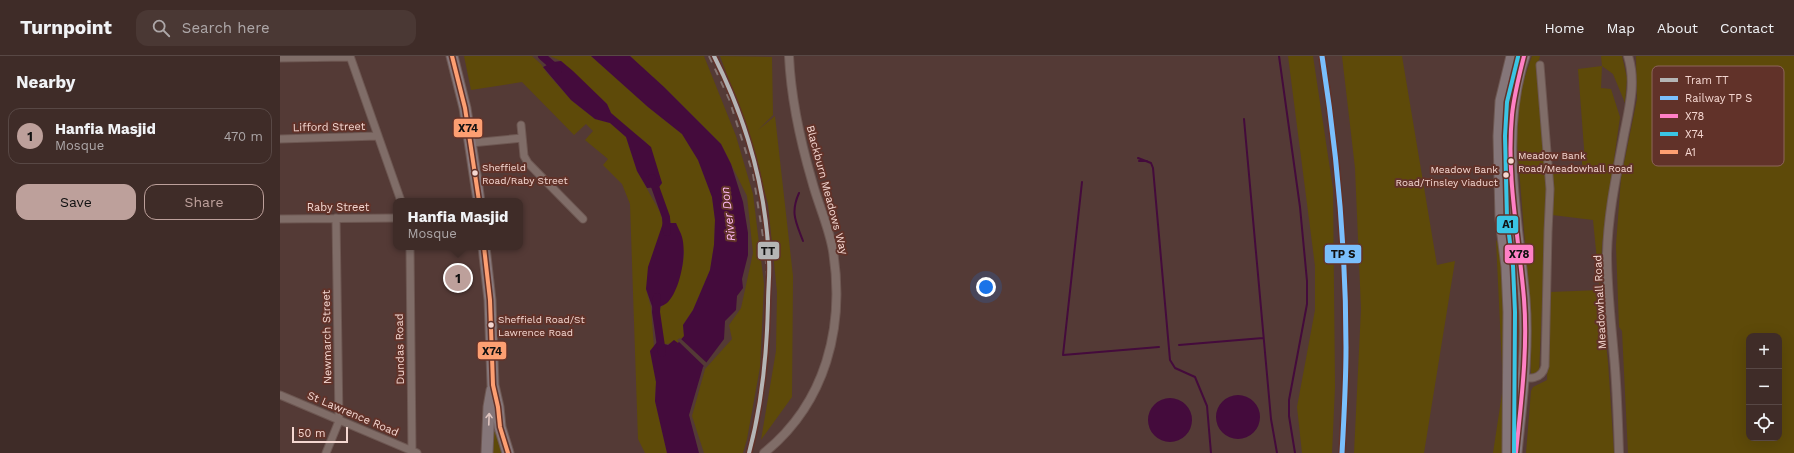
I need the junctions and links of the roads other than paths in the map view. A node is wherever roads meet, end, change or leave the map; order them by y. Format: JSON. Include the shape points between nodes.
{"nodes":[{"id":1,"x":350,"y":56,"type":"edge"},
{"id":2,"x":452,"y":56,"type":"edge"},
{"id":3,"x":789,"y":56,"type":"edge"},
{"id":4,"x":1512,"y":56,"type":"edge"},
{"id":5,"x":1524,"y":56,"type":"edge"},
{"id":6,"x":1628,"y":56,"type":"edge"},
{"id":7,"x":280,"y":58,"type":"edge"},
{"id":8,"x":1540,"y":65,"type":"dead end"},
{"id":9,"x":521,"y":125,"type":"dead end"},
{"id":10,"x":378,"y":136,"type":"junction"},
{"id":11,"x":522,"y":138,"type":"junction"},
{"id":12,"x":280,"y":139,"type":"edge"},
{"id":13,"x":471,"y":143,"type":"junction"},
{"id":14,"x":400,"y":198,"type":"edge"},
{"id":15,"x":479,"y":198,"type":"edge"},
{"id":16,"x":1516,"y":217,"type":"junction"},
{"id":17,"x":336,"y":218,"type":"junction"},
{"id":18,"x":393,"y":218,"type":"edge"},
{"id":19,"x":1501,"y":218,"type":"junction"},
{"id":20,"x":280,"y":219,"type":"edge"},
{"id":21,"x":583,"y":219,"type":"dead end"},
{"id":22,"x":410,"y":250,"type":"edge"},
{"id":23,"x":484,"y":250,"type":"edge"},
{"id":24,"x":1507,"y":376,"type":"junction"},
{"id":25,"x":1523,"y":377,"type":"junction"},
{"id":26,"x":493,"y":385,"type":"junction"},
{"id":27,"x":280,"y":395,"type":"edge"},
{"id":28,"x":339,"y":421,"type":"junction"},
{"id":29,"x":415,"y":452,"type":"edge"},
{"id":30,"x":326,"y":453,"type":"edge"},
{"id":31,"x":487,"y":453,"type":"edge"},
{"id":32,"x":508,"y":453,"type":"edge"},
{"id":33,"x":764,"y":453,"type":"edge"},
{"id":34,"x":1508,"y":453,"type":"edge"},
{"id":35,"x":1516,"y":453,"type":"edge"},
{"id":36,"x":1619,"y":453,"type":"edge"}],
"edges":[{"from":1,"to":7,"type":"street"},
{"from":1,"to":10,"type":"street"},
{"from":2,"to":13,"type":"main road"},
{"from":3,"to":33,"type":"street","name":"Blackburn Meadows Way","via":[[791,90],[800,136],[833,249],[837,284],[836,320],[831,350],[821,378],[793,425]]},
{"from":4,"to":19,"type":"main road","via":[[1501,102]]},
{"from":5,"to":16,"type":"main road","via":[[1512,114],[1511,146]]},
{"from":6,"to":36,"type":"street","name":"Meadowhall Road","via":[[1632,80],[1631,100],[1614,190],[1607,252]]},
{"from":8,"to":25,"type":"street","via":[[1550,189],[1545,366],[1540,376]]},
{"from":9,"to":11,"type":"street"},
{"from":10,"to":12,"type":"street","name":"Lifford Street"},
{"from":10,"to":14,"type":"street"},
{"from":11,"to":13,"type":"street"},
{"from":11,"to":21,"type":"street","via":[[524,156],[528,162]]},
{"from":13,"to":15,"type":"main road"},
{"from":16,"to":19,"type":"main road"},
{"from":16,"to":25,"type":"main road","via":[[1524,300]]},
{"from":17,"to":18,"type":"street","name":"Raby Street"},
{"from":17,"to":20,"type":"street","name":"Raby Street"},
{"from":17,"to":28,"type":"street","name":"Newmarch Street"},
{"from":19,"to":24,"type":"main road","via":[[1509,312]]},
{"from":22,"to":29,"type":"street","name":"Dundas Road"},
{"from":23,"to":26,"type":"main road","via":[[490,300]]},
{"from":24,"to":25,"type":"street"},
{"from":24,"to":34,"type":"main road"},
{"from":25,"to":35,"type":"main road"},
{"from":31,"to":26,"type":"main road","one_way":true,"via":[[489,407]]},
{"from":26,"to":32,"type":"main road","via":[[500,427]]},
{"from":27,"to":28,"type":"street","name":"St Lawrence Road"},
{"from":28,"to":29,"type":"street","name":"St Lawrence Road"},
{"from":28,"to":30,"type":"street","name":"Newmarch Street"}]}
